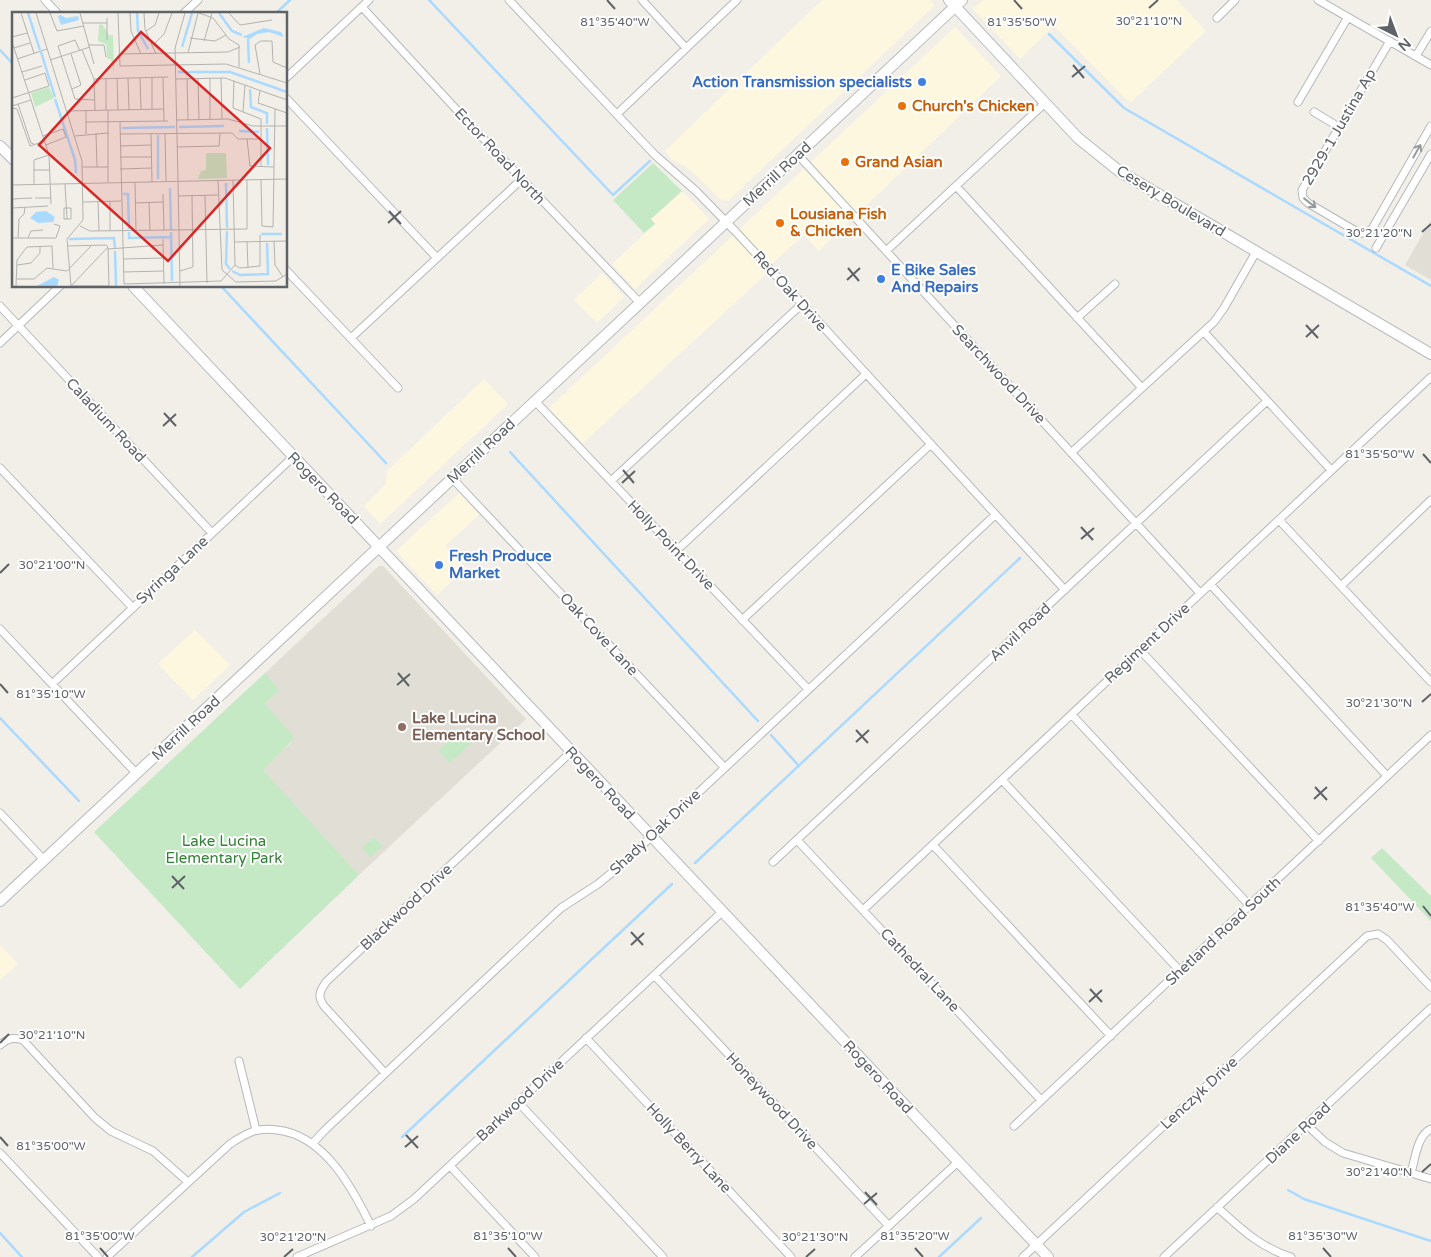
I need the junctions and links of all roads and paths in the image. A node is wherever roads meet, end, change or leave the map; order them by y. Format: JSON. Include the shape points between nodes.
{"nodes":[{"id":1,"x":46,"y":0,"type":"edge"},
{"id":2,"x":198,"y":0,"type":"edge"},
{"id":3,"x":369,"y":0,"type":"edge"},
{"id":4,"x":509,"y":0,"type":"edge"},
{"id":5,"x":642,"y":0,"type":"edge"},
{"id":6,"x":737,"y":0,"type":"edge"},
{"id":7,"x":1235,"y":0,"type":"edge"},
{"id":8,"x":1318,"y":0,"type":"edge"},
{"id":9,"x":955,"y":2,"type":"edge"},
{"id":10,"x":362,"y":7,"type":"junction"},
{"id":11,"x":56,"y":12,"type":"edge"},
{"id":12,"x":185,"y":12,"type":"edge"},
{"id":13,"x":1348,"y":17,"type":"junction"},
{"id":14,"x":1217,"y":18,"type":"dead end"},
{"id":15,"x":1431,"y":31,"type":"edge"},
{"id":16,"x":1390,"y":41,"type":"junction"},
{"id":17,"x":686,"y":48,"type":"junction"},
{"id":18,"x":1416,"y":56,"type":"junction"},
{"id":19,"x":1431,"y":65,"type":"edge"},
{"id":20,"x":288,"y":76,"type":"edge"},
{"id":21,"x":288,"y":100,"type":"edge"},
{"id":22,"x":1298,"y":102,"type":"dead end"},
{"id":23,"x":1045,"y":103,"type":"junction"},
{"id":24,"x":1314,"y":112,"type":"dead end"},
{"id":25,"x":617,"y":114,"type":"junction"},
{"id":26,"x":1431,"y":126,"type":"edge"},
{"id":27,"x":1339,"y":127,"type":"junction"},
{"id":28,"x":0,"y":146,"type":"edge"},
{"id":29,"x":1431,"y":154,"type":"edge"},
{"id":30,"x":798,"y":155,"type":"junction"},
{"id":31,"x":12,"y":158,"type":"edge"},
{"id":32,"x":522,"y":179,"type":"junction"},
{"id":33,"x":956,"y":186,"type":"junction"},
{"id":34,"x":726,"y":222,"type":"junction"},
{"id":35,"x":1376,"y":248,"type":"dead end"},
{"id":36,"x":886,"y":251,"type":"junction"},
{"id":37,"x":1256,"y":252,"type":"junction"},
{"id":38,"x":437,"y":258,"type":"junction"},
{"id":39,"x":288,"y":272,"type":"edge"},
{"id":40,"x":1115,"y":284,"type":"dead end"},
{"id":41,"x":58,"y":288,"type":"edge"},
{"id":42,"x":135,"y":288,"type":"edge"},
{"id":43,"x":640,"y":303,"type":"junction"},
{"id":44,"x":802,"y":304,"type":"junction"},
{"id":45,"x":0,"y":306,"type":"edge"},
{"id":46,"x":1077,"y":318,"type":"junction"},
{"id":47,"x":18,"y":326,"type":"junction"},
{"id":48,"x":1204,"y":332,"type":"junction"},
{"id":49,"x":351,"y":338,"type":"junction"},
{"id":50,"x":0,"y":343,"type":"edge"},
{"id":51,"x":1431,"y":354,"type":"edge"},
{"id":52,"x":866,"y":374,"type":"junction"},
{"id":53,"x":1431,"y":376,"type":"edge"},
{"id":54,"x":398,"y":388,"type":"dead end"},
{"id":55,"x":1142,"y":388,"type":"junction"},
{"id":56,"x":535,"y":400,"type":"junction"},
{"id":57,"x":1267,"y":401,"type":"junction"},
{"id":58,"x":931,"y":444,"type":"junction"},
{"id":59,"x":1071,"y":453,"type":"junction"},
{"id":60,"x":293,"y":457,"type":"junction"},
{"id":61,"x":0,"y":468,"type":"edge"},
{"id":62,"x":1331,"y":470,"type":"junction"},
{"id":63,"x":452,"y":478,"type":"junction"},
{"id":64,"x":611,"y":481,"type":"junction"},
{"id":65,"x":1431,"y":500,"type":"edge"},
{"id":66,"x":995,"y":515,"type":"junction"},
{"id":67,"x":1279,"y":520,"type":"junction"},
{"id":68,"x":1136,"y":524,"type":"junction"},
{"id":69,"x":212,"y":533,"type":"junction"},
{"id":70,"x":379,"y":547,"type":"junction"},
{"id":71,"x":676,"y":551,"type":"junction"},
{"id":72,"x":1210,"y":584,"type":"junction"},
{"id":73,"x":1341,"y":586,"type":"junction"},
{"id":74,"x":1065,"y":590,"type":"junction"},
{"id":75,"x":1200,"y":593,"type":"junction"},
{"id":76,"x":133,"y":608,"type":"junction"},
{"id":77,"x":742,"y":620,"type":"junction"},
{"id":78,"x":0,"y":629,"type":"edge"},
{"id":79,"x":1140,"y":650,"type":"junction"},
{"id":80,"x":1431,"y":682,"type":"edge"},
{"id":81,"x":52,"y":684,"type":"junction"},
{"id":82,"x":808,"y":689,"type":"junction"},
{"id":83,"x":1072,"y":716,"type":"junction"},
{"id":84,"x":1431,"y":735,"type":"edge"},
{"id":85,"x":572,"y":752,"type":"junction"},
{"id":86,"x":724,"y":768,"type":"junction"},
{"id":87,"x":137,"y":774,"type":"junction"},
{"id":88,"x":1387,"y":776,"type":"junction"},
{"id":89,"x":1002,"y":780,"type":"junction"},
{"id":90,"x":0,"y":813,"type":"edge"},
{"id":91,"x":651,"y":836,"type":"junction"},
{"id":92,"x":798,"y":840,"type":"junction"},
{"id":93,"x":1319,"y":841,"type":"junction"},
{"id":94,"x":933,"y":845,"type":"junction"},
{"id":95,"x":44,"y":860,"type":"junction"},
{"id":96,"x":773,"y":862,"type":"dead end"},
{"id":97,"x":0,"y":901,"type":"edge"},
{"id":98,"x":1250,"y":906,"type":"junction"},
{"id":99,"x":864,"y":910,"type":"junction"},
{"id":100,"x":722,"y":912,"type":"junction"},
{"id":101,"x":1180,"y":971,"type":"junction"},
{"id":102,"x":654,"y":976,"type":"junction"},
{"id":103,"x":1431,"y":988,"type":"edge"},
{"id":104,"x":1431,"y":1008,"type":"edge"},
{"id":105,"x":1111,"y":1036,"type":"junction"},
{"id":106,"x":586,"y":1038,"type":"junction"},
{"id":107,"x":0,"y":1045,"type":"edge"},
{"id":108,"x":239,"y":1061,"type":"dead end"},
{"id":109,"x":385,"y":1073,"type":"junction"},
{"id":110,"x":1041,"y":1100,"type":"junction"},
{"id":111,"x":518,"y":1102,"type":"junction"},
{"id":112,"x":1307,"y":1124,"type":"junction"},
{"id":113,"x":1014,"y":1126,"type":"dead end"},
{"id":114,"x":1431,"y":1129,"type":"edge"},
{"id":115,"x":256,"y":1130,"type":"junction"},
{"id":116,"x":312,"y":1144,"type":"junction"},
{"id":117,"x":0,"y":1153,"type":"edge"},
{"id":118,"x":958,"y":1162,"type":"junction"},
{"id":119,"x":450,"y":1166,"type":"junction"},
{"id":120,"x":1411,"y":1173,"type":"junction"},
{"id":121,"x":1431,"y":1179,"type":"edge"},
{"id":122,"x":188,"y":1182,"type":"junction"},
{"id":123,"x":1217,"y":1207,"type":"junction"},
{"id":124,"x":370,"y":1226,"type":"junction"},
{"id":125,"x":889,"y":1226,"type":"junction"},
{"id":126,"x":1036,"y":1245,"type":"junction"},
{"id":127,"x":1287,"y":1256,"type":"edge"},
{"id":128,"x":98,"y":1257,"type":"edge"},
{"id":129,"x":107,"y":1257,"type":"edge"},
{"id":130,"x":297,"y":1257,"type":"edge"},
{"id":131,"x":535,"y":1257,"type":"edge"},
{"id":132,"x":663,"y":1257,"type":"edge"},
{"id":133,"x":791,"y":1257,"type":"edge"},
{"id":134,"x":856,"y":1257,"type":"edge"},
{"id":135,"x":1023,"y":1257,"type":"edge"},
{"id":136,"x":1048,"y":1257,"type":"edge"},
{"id":137,"x":1164,"y":1257,"type":"edge"}],
"edges":[{"from":1,"to":11,"type":"street"},
{"from":2,"to":12,"type":"street"},
{"from":3,"to":10,"type":"street"},
{"from":4,"to":25,"type":"street","name":"Red Oak Drive"},
{"from":5,"to":17,"type":"street"},
{"from":6,"to":17,"type":"street"},
{"from":7,"to":14,"type":"street"},
{"from":8,"to":13,"type":"street"},
{"from":9,"to":23,"type":"main road","name":"Cesery Boulevard"},
{"from":9,"to":30,"type":"main road","name":"Merrill Road"},
{"from":10,"to":20,"type":"street"},
{"from":10,"to":32,"type":"street","name":"Ector Road North"},
{"from":13,"to":16,"type":"street"},
{"from":13,"to":22,"type":"street"},
{"from":15,"to":18,"type":"street"},
{"from":16,"to":18,"type":"street"},
{"from":16,"to":27,"type":"street","name":"2929-1 Justina Ap"},
{"from":17,"to":25,"type":"street"},
{"from":18,"to":19,"type":"street"},
{"from":21,"to":38,"type":"street"},
{"from":23,"to":33,"type":"street"},
{"from":23,"to":37,"type":"main road","name":"Cesery Boulevard","via":[[1078,138],[1119,171]]},
{"from":24,"to":27,"type":"street"},
{"from":25,"to":34,"type":"street","name":"Red Oak Drive"},
{"from":27,"to":26,"type":"street","name":"2929-1 Justina Ap","one_way":true,"via":[[1302,190],[1303,198],[1359,233],[1366,233],[1372,229]]},
{"from":28,"to":31,"type":"main road"},
{"from":29,"to":35,"type":"street"},
{"from":30,"to":34,"type":"main road","name":"Merrill Road"},
{"from":30,"to":36,"type":"street","name":"Searchwood Drive"},
{"from":32,"to":38,"type":"street"},
{"from":32,"to":43,"type":"street","name":"Ector Road North"},
{"from":33,"to":36,"type":"street"},
{"from":33,"to":46,"type":"street"},
{"from":34,"to":43,"type":"main road","name":"Merrill Road"},
{"from":34,"to":44,"type":"street","name":"Red Oak Drive"},
{"from":36,"to":59,"type":"street","name":"Searchwood Drive"},
{"from":37,"to":48,"type":"street","via":[[1224,308]]},
{"from":37,"to":51,"type":"main road","name":"Cesery Boulevard"},
{"from":38,"to":49,"type":"street"},
{"from":39,"to":49,"type":"street"},
{"from":40,"to":46,"type":"street"},
{"from":41,"to":47,"type":"street"},
{"from":42,"to":60,"type":"main road","name":"Rogero Road"},
{"from":43,"to":56,"type":"main road","name":"Merrill Road"},
{"from":44,"to":52,"type":"street","name":"Red Oak Drive"},
{"from":44,"to":64,"type":"street"},
{"from":45,"to":47,"type":"street","name":"Caladium Road"},
{"from":46,"to":55,"type":"street"},
{"from":47,"to":50,"type":"street"},
{"from":47,"to":69,"type":"street","name":"Caladium Road"},
{"from":48,"to":55,"type":"street"},
{"from":48,"to":57,"type":"street"},
{"from":49,"to":54,"type":"street"},
{"from":52,"to":58,"type":"street","name":"Red Oak Drive"},
{"from":52,"to":71,"type":"street"},
{"from":53,"to":62,"type":"street","name":"Regiment Drive"},
{"from":55,"to":59,"type":"street"},
{"from":56,"to":63,"type":"main road","name":"Merrill Road"},
{"from":56,"to":64,"type":"street","name":"Holly Point Drive"},
{"from":57,"to":62,"type":"street"},
{"from":57,"to":68,"type":"street","name":"Anvil Road"},
{"from":58,"to":66,"type":"street","name":"Red Oak Drive"},
{"from":58,"to":77,"type":"street"},
{"from":59,"to":68,"type":"street","name":"Searchwood Drive"},
{"from":60,"to":69,"type":"street","name":"Syringa Lane"},
{"from":60,"to":70,"type":"main road","name":"Rogero Road"},
{"from":61,"to":76,"type":"street"},
{"from":62,"to":67,"type":"street","name":"Regiment Drive"},
{"from":63,"to":70,"type":"main road","name":"Merrill Road"},
{"from":63,"to":86,"type":"street","name":"Oak Cove Lane"},
{"from":64,"to":71,"type":"street","name":"Holly Point Drive"},
{"from":65,"to":73,"type":"street"},
{"from":66,"to":74,"type":"street","name":"Red Oak Drive"},
{"from":66,"to":82,"type":"street","name":"Shady Oak Drive"},
{"from":67,"to":72,"type":"street","name":"Regiment Drive"},
{"from":67,"to":73,"type":"street"},
{"from":68,"to":74,"type":"street","name":"Anvil Road"},
{"from":68,"to":75,"type":"street","name":"Searchwood Drive"},
{"from":69,"to":76,"type":"street","name":"Syringa Lane"},
{"from":70,"to":85,"type":"main road","name":"Rogero Road"},
{"from":70,"to":87,"type":"main road","name":"Merrill Road"},
{"from":71,"to":77,"type":"street","name":"Holly Point Drive"},
{"from":72,"to":75,"type":"street","name":"Regiment Drive"},
{"from":72,"to":88,"type":"street"},
{"from":73,"to":80,"type":"street"},
{"from":74,"to":92,"type":"street","name":"Anvil Road"},
{"from":75,"to":79,"type":"street","name":"Regiment Drive"},
{"from":76,"to":81,"type":"street","name":"Syringa Lane"},
{"from":77,"to":82,"type":"street","name":"Holly Point Drive"},
{"from":78,"to":81,"type":"street"},
{"from":79,"to":83,"type":"street","name":"Regiment Drive"},
{"from":79,"to":93,"type":"street"},
{"from":81,"to":87,"type":"street"},
{"from":82,"to":86,"type":"street","name":"Shady Oak Drive"},
{"from":83,"to":89,"type":"street","name":"Regiment Drive"},
{"from":83,"to":98,"type":"street"},
{"from":84,"to":88,"type":"street","name":"Shetland Road South"},
{"from":85,"to":91,"type":"main road","name":"Rogero Road"},
{"from":85,"to":109,"type":"street","name":"Blackwood Drive","via":[[320,991],[319,999],[324,1006]]},
{"from":86,"to":91,"type":"street","name":"Shady Oak Drive"},
{"from":87,"to":95,"type":"main road","name":"Merrill Road"},
{"from":88,"to":93,"type":"street","name":"Shetland Road South"},
{"from":89,"to":94,"type":"street","name":"Regiment Drive"},
{"from":89,"to":101,"type":"street"},
{"from":90,"to":95,"type":"street"},
{"from":91,"to":100,"type":"main road","name":"Rogero Road"},
{"from":91,"to":109,"type":"street","name":"Shady Oak Drive","via":[[598,884],[561,908]]},
{"from":92,"to":96,"type":"street","name":"Anvil Road"},
{"from":92,"to":99,"type":"street","name":"Cathedral Lane"},
{"from":93,"to":98,"type":"street","name":"Shetland Road South"},
{"from":94,"to":99,"type":"street","name":"Regiment Drive"},
{"from":94,"to":105,"type":"street"},
{"from":95,"to":97,"type":"main road","name":"Merrill Road"},
{"from":98,"to":101,"type":"street","name":"Shetland Road South"},
{"from":99,"to":110,"type":"street","name":"Cathedral Lane"},
{"from":100,"to":102,"type":"street","name":"Barkwood Drive"},
{"from":100,"to":118,"type":"main road","name":"Rogero Road"},
{"from":101,"to":105,"type":"street","name":"Shetland Road South"},
{"from":102,"to":106,"type":"street","name":"Barkwood Drive"},
{"from":102,"to":125,"type":"street","name":"Honeywood Drive"},
{"from":103,"to":126,"type":"street","name":"Lenczyk Drive","via":[[1387,940],[1378,934],[1367,936]]},
{"from":104,"to":112,"type":"street","name":"Diane Road"},
{"from":105,"to":110,"type":"street","name":"Shetland Road South"},
{"from":106,"to":111,"type":"street","name":"Barkwood Drive"},
{"from":106,"to":133,"type":"street","name":"Holly Berry Lane"},
{"from":107,"to":122,"type":"street","via":[[15,1038],[24,1040],[95,1118],[111,1131],[153,1151]]},
{"from":108,"to":115,"type":"street"},
{"from":109,"to":116,"type":"street","name":"Shady Oak Drive"},
{"from":110,"to":113,"type":"street","name":"Shetland Road South"},
{"from":111,"to":119,"type":"street","name":"Barkwood Drive"},
{"from":111,"to":132,"type":"street"},
{"from":112,"to":120,"type":"street","via":[[1325,1142],[1343,1153]]},
{"from":112,"to":123,"type":"street","name":"Diane Road"},
{"from":114,"to":120,"type":"street","via":[[1421,1138]]},
{"from":115,"to":116,"type":"street","via":[[294,1133]]},
{"from":115,"to":122,"type":"street","via":[[230,1144]]},
{"from":116,"to":124,"type":"street","via":[[345,1179]]},
{"from":117,"to":128,"type":"street"},
{"from":118,"to":125,"type":"street"},
{"from":118,"to":126,"type":"main road","name":"Rogero Road"},
{"from":119,"to":124,"type":"street","name":"Barkwood Drive","via":[[403,1208]]},
{"from":119,"to":131,"type":"street"},
{"from":120,"to":121,"type":"street"},
{"from":122,"to":129,"type":"street"},
{"from":123,"to":127,"type":"street","via":[[1244,1232]]},
{"from":123,"to":137,"type":"street","name":"Diane Road"},
{"from":124,"to":130,"type":"street","name":"Barkwood Drive"},
{"from":125,"to":134,"type":"street"},
{"from":126,"to":135,"type":"street","name":"Lenczyk Drive"},
{"from":126,"to":136,"type":"main road","name":"Rogero Road"}]}
